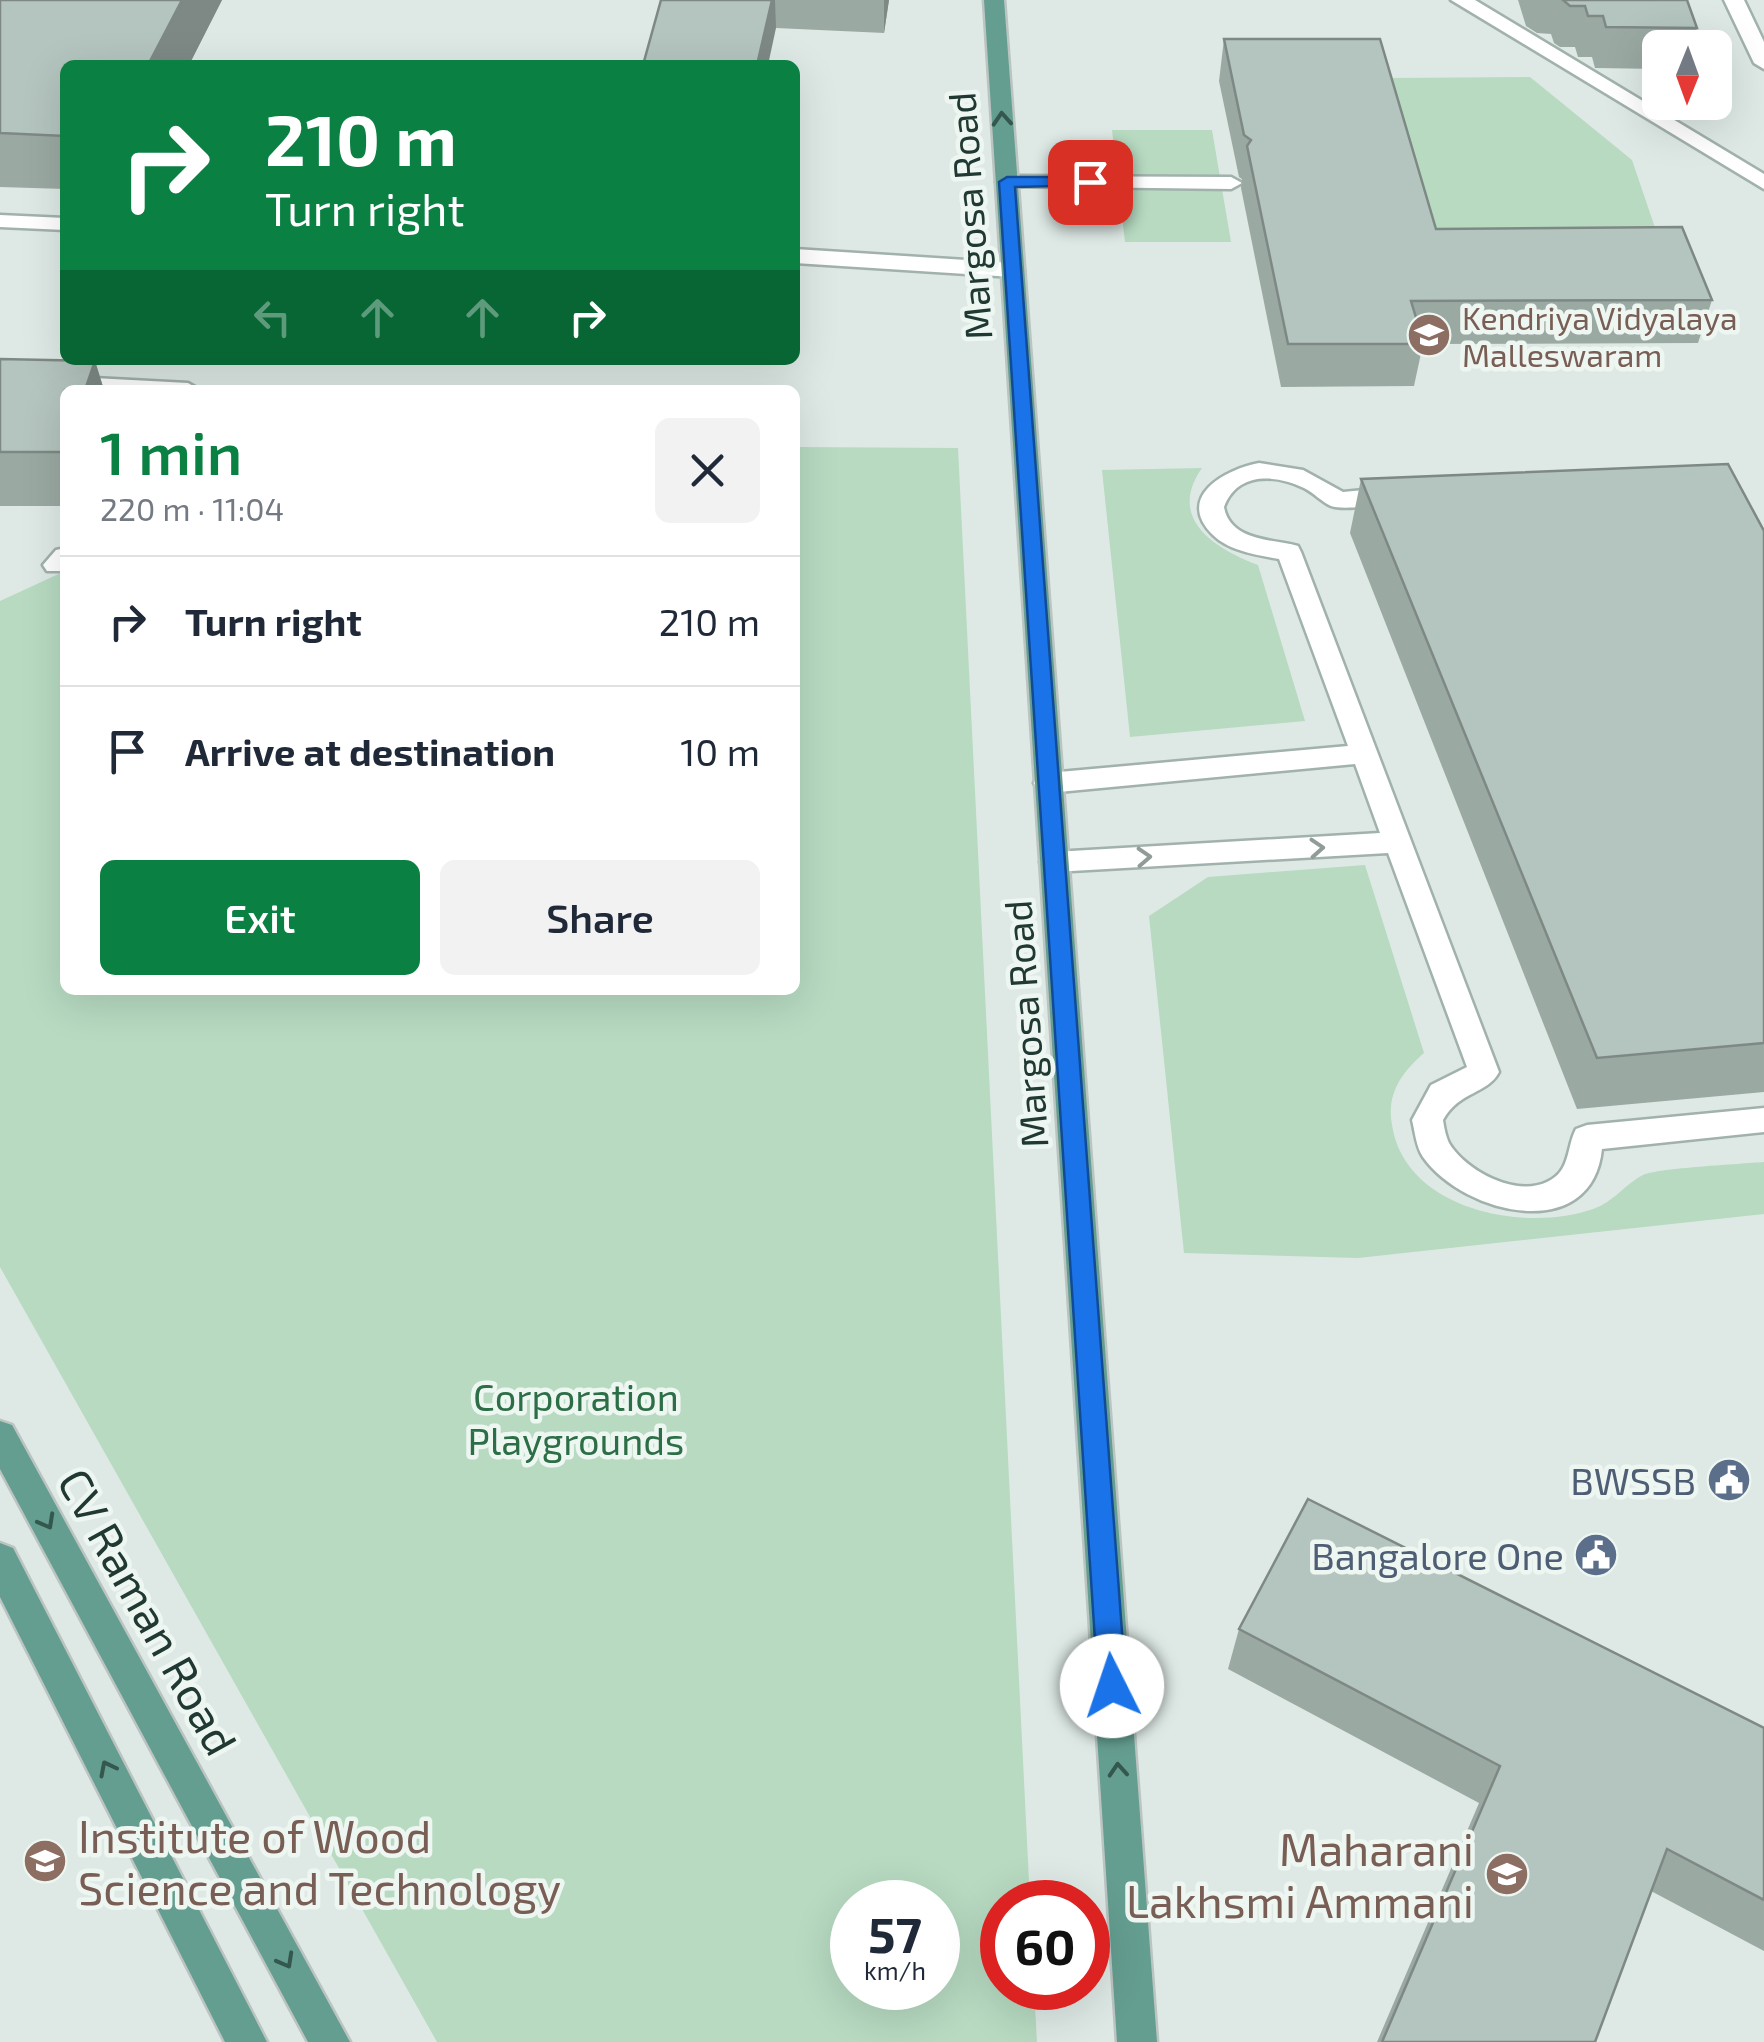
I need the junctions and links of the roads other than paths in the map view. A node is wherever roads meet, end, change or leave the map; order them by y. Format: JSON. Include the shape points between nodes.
{"nodes":[{"id":1,"x":994,"y":0,"type":"edge"},
{"id":2,"x":1461,"y":0,"type":"edge"},
{"id":3,"x":1734,"y":0,"type":"edge"},
{"id":4,"x":1764,"y":63,"type":"edge"},
{"id":5,"x":1007,"y":182,"type":"junction"},
{"id":6,"x":1231,"y":182,"type":"dead end"},
{"id":7,"x":1764,"y":182,"type":"edge"},
{"id":8,"x":0,"y":221,"type":"edge"},
{"id":9,"x":60,"y":224,"type":"edge"},
{"id":10,"x":800,"y":256,"type":"edge"},
{"id":11,"x":1013,"y":270,"type":"junction"},
{"id":12,"x":0,"y":380,"type":"edge"},
{"id":13,"x":94,"y":385,"type":"edge"},
{"id":14,"x":1414,"y":493,"type":"edge"},
{"id":15,"x":1364,"y":754,"type":"junction"},
{"id":16,"x":1048,"y":783,"type":"junction"},
{"id":17,"x":1398,"y":842,"type":"junction"},
{"id":18,"x":1054,"y":862,"type":"junction"},
{"id":19,"x":1764,"y":1120,"type":"edge"},
{"id":20,"x":0,"y":1436,"type":"edge"},
{"id":21,"x":0,"y":1560,"type":"edge"},
{"id":22,"x":247,"y":2042,"type":"edge"},
{"id":23,"x":330,"y":2042,"type":"edge"},
{"id":24,"x":1136,"y":2042,"type":"edge"}],
"edges":[{"from":5,"to":1,"type":"main road","name":"Margosa Road","one_way":true},
{"from":2,"to":7,"type":"street"},
{"from":3,"to":4,"type":"street"},
{"from":5,"to":6,"type":"street"},
{"from":5,"to":11,"type":"main road","name":"Margosa Road"},
{"from":8,"to":9,"type":"street"},
{"from":10,"to":11,"type":"street"},
{"from":11,"to":16,"type":"main road","name":"Margosa Road"},
{"from":12,"to":13,"type":"street"},
{"from":14,"to":15,"type":"street","via":[[1338,500],[1307,478],[1266,471],[1229,482],[1213,506],[1216,520],[1244,544],[1288,552]]},
{"from":15,"to":16,"type":"street"},
{"from":15,"to":17,"type":"street"},
{"from":16,"to":18,"type":"main road","name":"Margosa Road"},
{"from":18,"to":17,"type":"street","one_way":true},
{"from":17,"to":19,"type":"street","via":[[1484,1072],[1457,1080],[1438,1095],[1428,1116],[1429,1139],[1464,1182],[1491,1194],[1547,1195],[1584,1167],[1587,1138]]},
{"from":24,"to":18,"type":"main road","name":"Margosa Road","one_way":true},
{"from":20,"to":23,"type":"main road","name":"CV Raman Road","one_way":true},
{"from":22,"to":21,"type":"main road","one_way":true}]}
